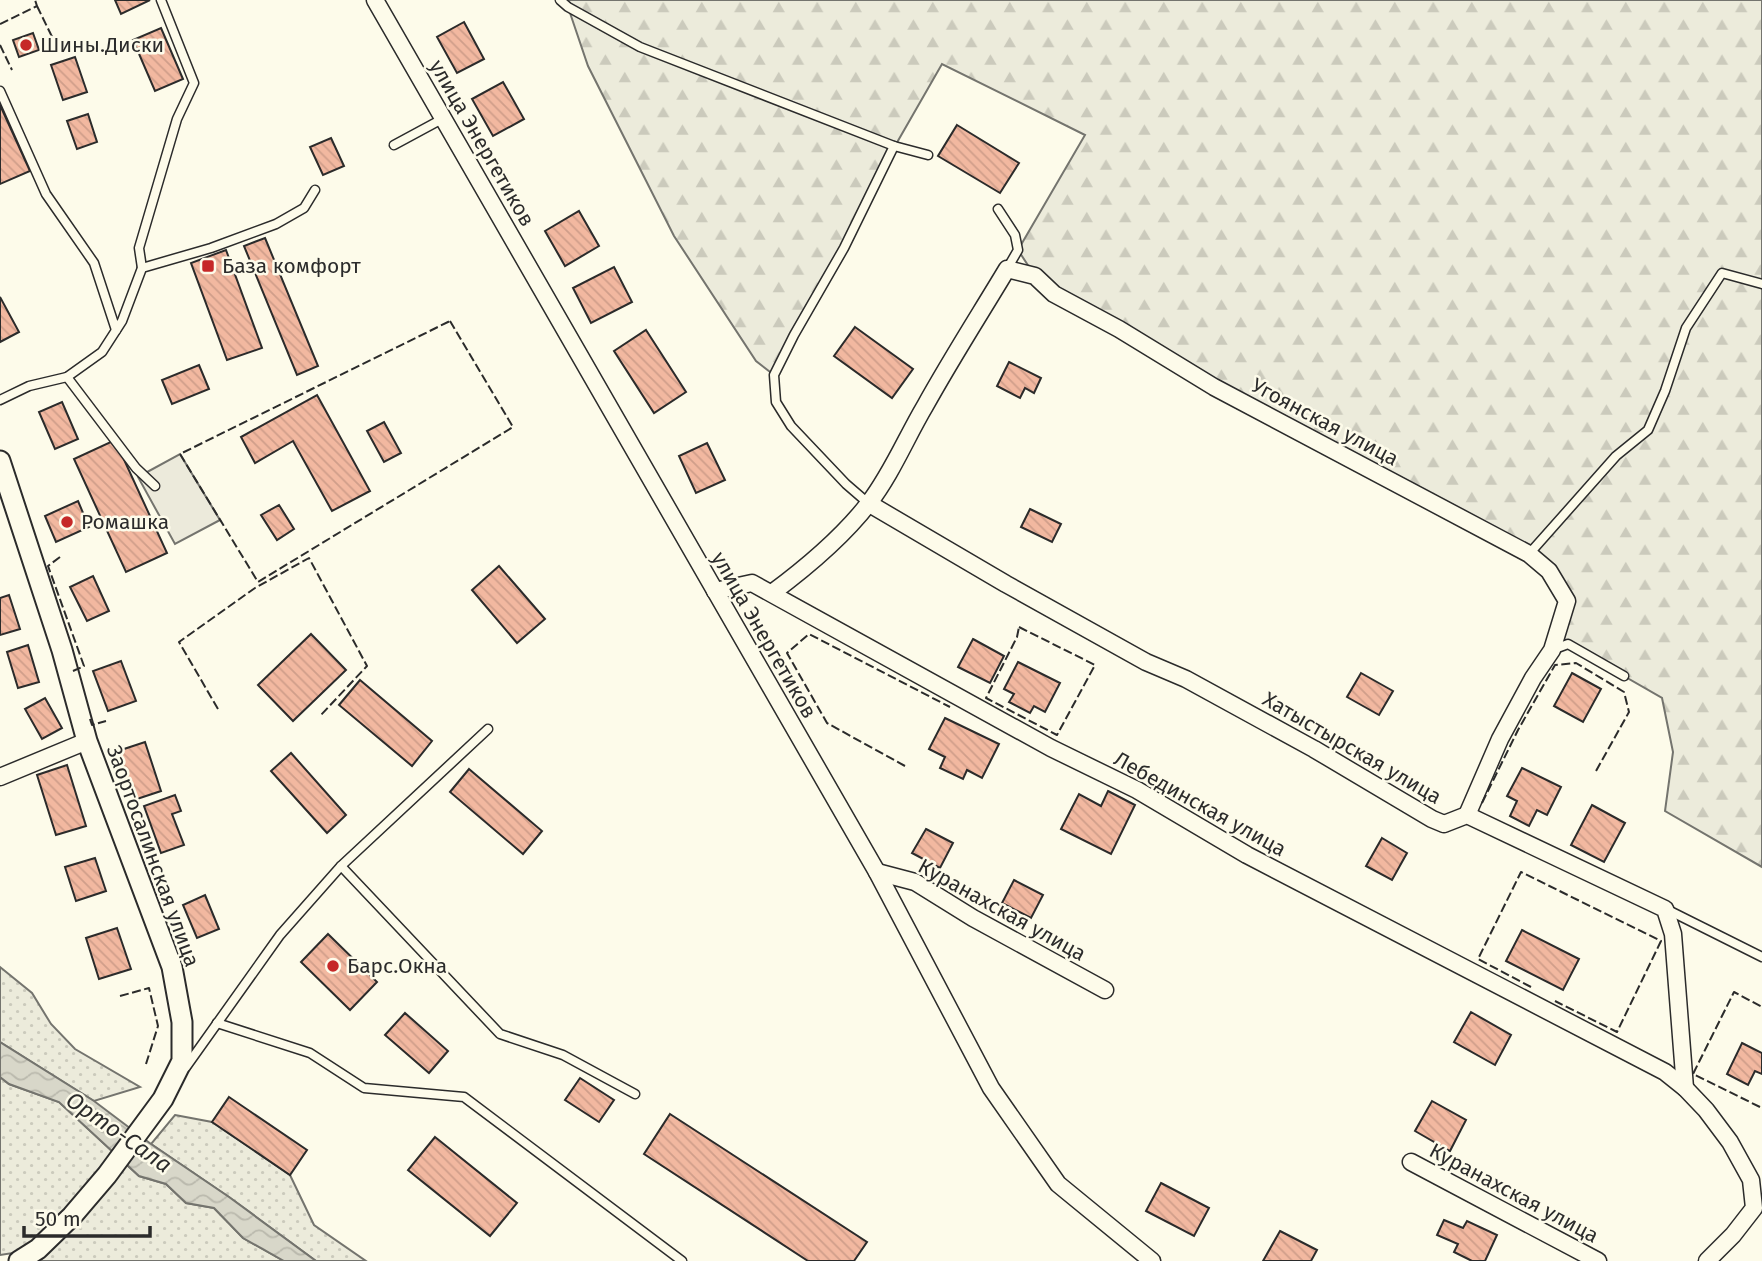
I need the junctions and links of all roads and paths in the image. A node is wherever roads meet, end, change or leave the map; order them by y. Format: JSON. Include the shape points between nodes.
{"nodes":[{"id":1,"x":161,"y":0,"type":"edge"},
{"id":2,"x":375,"y":0,"type":"edge"},
{"id":3,"x":560,"y":0,"type":"edge"},
{"id":4,"x":0,"y":91,"type":"edge"},
{"id":5,"x":444,"y":118,"type":"junction"},
{"id":6,"x":394,"y":145,"type":"dead end"},
{"id":7,"x":894,"y":146,"type":"junction"},
{"id":8,"x":928,"y":155,"type":"dead end"},
{"id":9,"x":315,"y":190,"type":"dead end"},
{"id":10,"x":998,"y":209,"type":"dead end"},
{"id":11,"x":142,"y":268,"type":"junction"},
{"id":12,"x":1007,"y":269,"type":"junction"},
{"id":13,"x":1762,"y":284,"type":"edge"},
{"id":14,"x":117,"y":330,"type":"junction"},
{"id":15,"x":67,"y":377,"type":"junction"},
{"id":16,"x":0,"y":400,"type":"edge"},
{"id":17,"x":0,"y":461,"type":"edge"},
{"id":18,"x":155,"y":486,"type":"dead end"},
{"id":19,"x":868,"y":503,"type":"junction"},
{"id":20,"x":1528,"y":554,"type":"junction"},
{"id":21,"x":715,"y":591,"type":"junction"},
{"id":22,"x":772,"y":593,"type":"junction"},
{"id":23,"x":1552,"y":650,"type":"junction"},
{"id":24,"x":1624,"y":676,"type":"dead end"},
{"id":25,"x":488,"y":729,"type":"dead end"},
{"id":26,"x":87,"y":741,"type":"junction"},
{"id":27,"x":0,"y":777,"type":"edge"},
{"id":28,"x":1467,"y":815,"type":"junction"},
{"id":29,"x":341,"y":866,"type":"junction"},
{"id":30,"x":877,"y":872,"type":"junction"},
{"id":31,"x":1665,"y":909,"type":"junction"},
{"id":32,"x":1762,"y":957,"type":"edge"},
{"id":33,"x":1105,"y":990,"type":"dead end"},
{"id":34,"x":217,"y":1023,"type":"junction"},
{"id":35,"x":1685,"y":1087,"type":"junction"},
{"id":36,"x":635,"y":1094,"type":"dead end"},
{"id":37,"x":163,"y":1099,"type":"junction"},
{"id":38,"x":1411,"y":1162,"type":"dead end"},
{"id":39,"x":19,"y":1261,"type":"edge"},
{"id":40,"x":682,"y":1261,"type":"edge"},
{"id":41,"x":1152,"y":1261,"type":"edge"},
{"id":42,"x":1598,"y":1261,"type":"edge"},
{"id":43,"x":1707,"y":1261,"type":"edge"}],
"edges":[{"from":1,"to":11,"type":"lane","via":[[194,83],[177,119],[139,248]]},
{"from":2,"to":5,"type":"street","name":"улица Энергетиков"},
{"from":3,"to":7,"type":"lane","via":[[640,47]]},
{"from":4,"to":14,"type":"lane","via":[[46,194],[94,263]]},
{"from":5,"to":6,"type":"lane"},
{"from":5,"to":21,"type":"street","name":"улица Энергетиков"},
{"from":7,"to":8,"type":"lane"},
{"from":7,"to":19,"type":"lane","via":[[775,375],[776,402],[791,426]]},
{"from":9,"to":11,"type":"lane","via":[[304,208],[276,224]]},
{"from":10,"to":12,"type":"lane","via":[[1015,235],[1018,250]]},
{"from":11,"to":14,"type":"lane"},
{"from":12,"to":19,"type":"street"},
{"from":12,"to":20,"type":"street","name":"Угоянская улица","via":[[1035,276],[1054,295],[1214,387]]},
{"from":13,"to":20,"type":"lane","via":[[1722,273],[1686,328],[1648,430],[1616,456]]},
{"from":14,"to":15,"type":"lane","via":[[102,352]]},
{"from":15,"to":16,"type":"lane","via":[[29,386]]},
{"from":15,"to":18,"type":"lane"},
{"from":17,"to":26,"type":"street","name":"Заортосалинская улица"},
{"from":19,"to":22,"type":"street","via":[[844,531]]},
{"from":19,"to":28,"type":"street","name":"Хатыстырская улица","via":[[1432,819],[1444,824]]},
{"from":20,"to":23,"type":"street","name":"Угоянская улица","via":[[1549,571],[1567,601]]},
{"from":21,"to":22,"type":"street","name":"Лебединская улица","via":[[752,583]]},
{"from":21,"to":30,"type":"street","name":"улица Энергетиков"},
{"from":22,"to":35,"type":"street","name":"Лебединская улица","via":[[1051,748],[1137,790],[1247,855],[1665,1072]]},
{"from":23,"to":24,"type":"lane","via":[[1568,644]]},
{"from":23,"to":28,"type":"street","name":"Угоянская улица","via":[[1500,739]]},
{"from":25,"to":29,"type":"lane"},
{"from":26,"to":27,"type":"street"},
{"from":26,"to":37,"type":"street","name":"Заортосалинская улица","via":[[172,967],[182,1022],[182,1061]]},
{"from":28,"to":31,"type":"street"},
{"from":29,"to":34,"type":"lane","via":[[280,935]]},
{"from":29,"to":36,"type":"lane","via":[[500,1034],[563,1055]]},
{"from":30,"to":33,"type":"street","name":"Куранахская улица","via":[[915,882]]},
{"from":30,"to":41,"type":"street","name":"улица Энергетиков","via":[[998,1099],[1058,1184]]},
{"from":31,"to":32,"type":"lane"},
{"from":31,"to":35,"type":"street","via":[[1673,934]]},
{"from":34,"to":37,"type":"lane"},
{"from":34,"to":40,"type":"lane","via":[[310,1053],[364,1088],[464,1097]]},
{"from":35,"to":43,"type":"street","name":"Лебединская улица","via":[[1730,1142],[1751,1180],[1754,1208]]},
{"from":37,"to":39,"type":"street","name":"Заортосалинская улица","via":[[72,1216]]},
{"from":38,"to":42,"type":"street","name":"Куранахская улица"}]}
